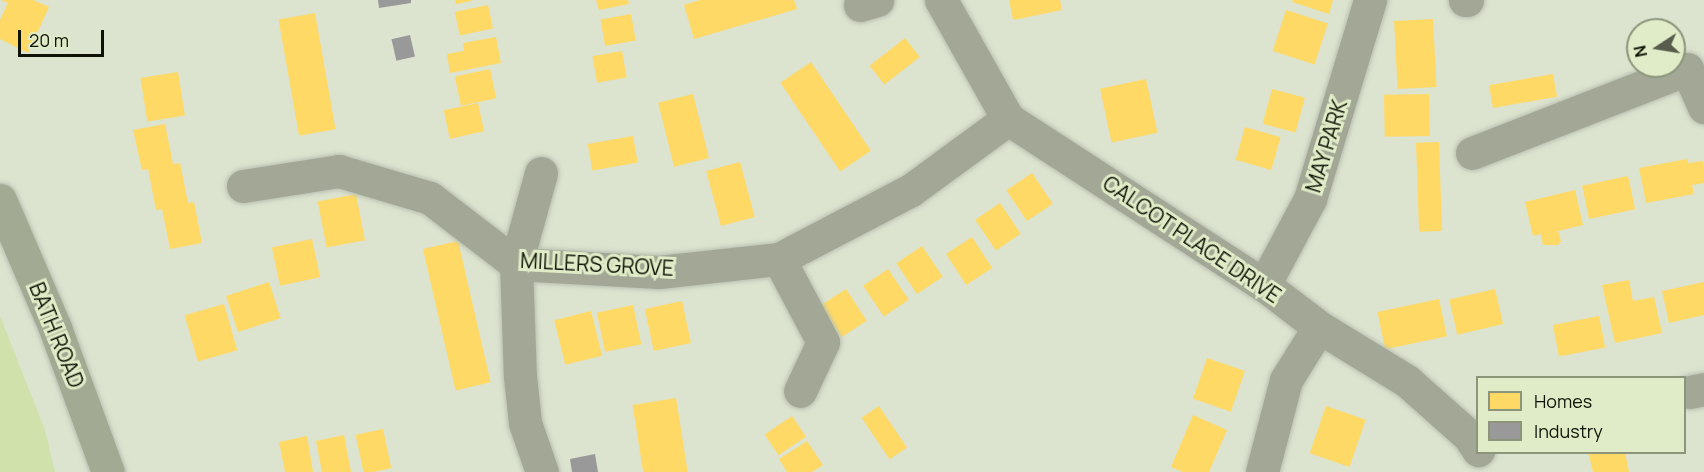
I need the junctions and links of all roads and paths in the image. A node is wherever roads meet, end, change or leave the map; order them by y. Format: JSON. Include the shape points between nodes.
{"nodes":[{"id":1,"x":941,"y":0,"type":"edge"},
{"id":2,"x":1370,"y":0,"type":"edge"},
{"id":3,"x":1704,"y":107,"type":"edge"},
{"id":4,"x":1008,"y":119,"type":"junction"},
{"id":5,"x":1472,"y":153,"type":"dead end"},
{"id":6,"x":541,"y":174,"type":"dead end"},
{"id":7,"x":243,"y":186,"type":"dead end"},
{"id":8,"x":0,"y":200,"type":"edge"},
{"id":9,"x":779,"y":259,"type":"junction"},
{"id":10,"x":516,"y":264,"type":"junction"},
{"id":11,"x":1264,"y":285,"type":"junction"},
{"id":12,"x":1319,"y":327,"type":"junction"},
{"id":13,"x":800,"y":391,"type":"dead end"},
{"id":14,"x":1476,"y":448,"type":"edge"},
{"id":15,"x":1480,"y":454,"type":"edge"},
{"id":16,"x":108,"y":472,"type":"edge"},
{"id":17,"x":542,"y":472,"type":"edge"},
{"id":18,"x":1262,"y":472,"type":"edge"},
{"id":19,"x":1491,"y":472,"type":"edge"}],
"edges":[{"from":1,"to":4,"type":"street","name":"CALCOT PLACE DRIVE"},
{"from":2,"to":11,"type":"street","name":"MAY PARK","via":[[1310,199]]},
{"from":3,"to":5,"type":"street","via":[[1687,69]]},
{"from":4,"to":9,"type":"street","name":"MILLERS GROVE","via":[[910,190]]},
{"from":4,"to":11,"type":"street","name":"CALCOT PLACE DRIVE"},
{"from":6,"to":10,"type":"street"},
{"from":7,"to":10,"type":"street","name":"MILLERS GROVE","via":[[339,171],[430,198]]},
{"from":8,"to":16,"type":"main road","name":"BATH ROAD","via":[[55,328]]},
{"from":9,"to":10,"type":"street","name":"MILLERS GROVE","via":[[659,272]]},
{"from":9,"to":13,"type":"street","via":[[823,342]]},
{"from":10,"to":17,"type":"street","via":[[525,423]]},
{"from":11,"to":12,"type":"street","name":"CALCOT PLACE DRIVE"},
{"from":12,"to":14,"type":"street","name":"CALCOT PLACE DRIVE","via":[[1407,381],[1469,436]]},
{"from":12,"to":18,"type":"street","via":[[1286,380]]},
{"from":15,"to":19,"type":"street","name":"CALCOT PLACE DRIVE"}]}
